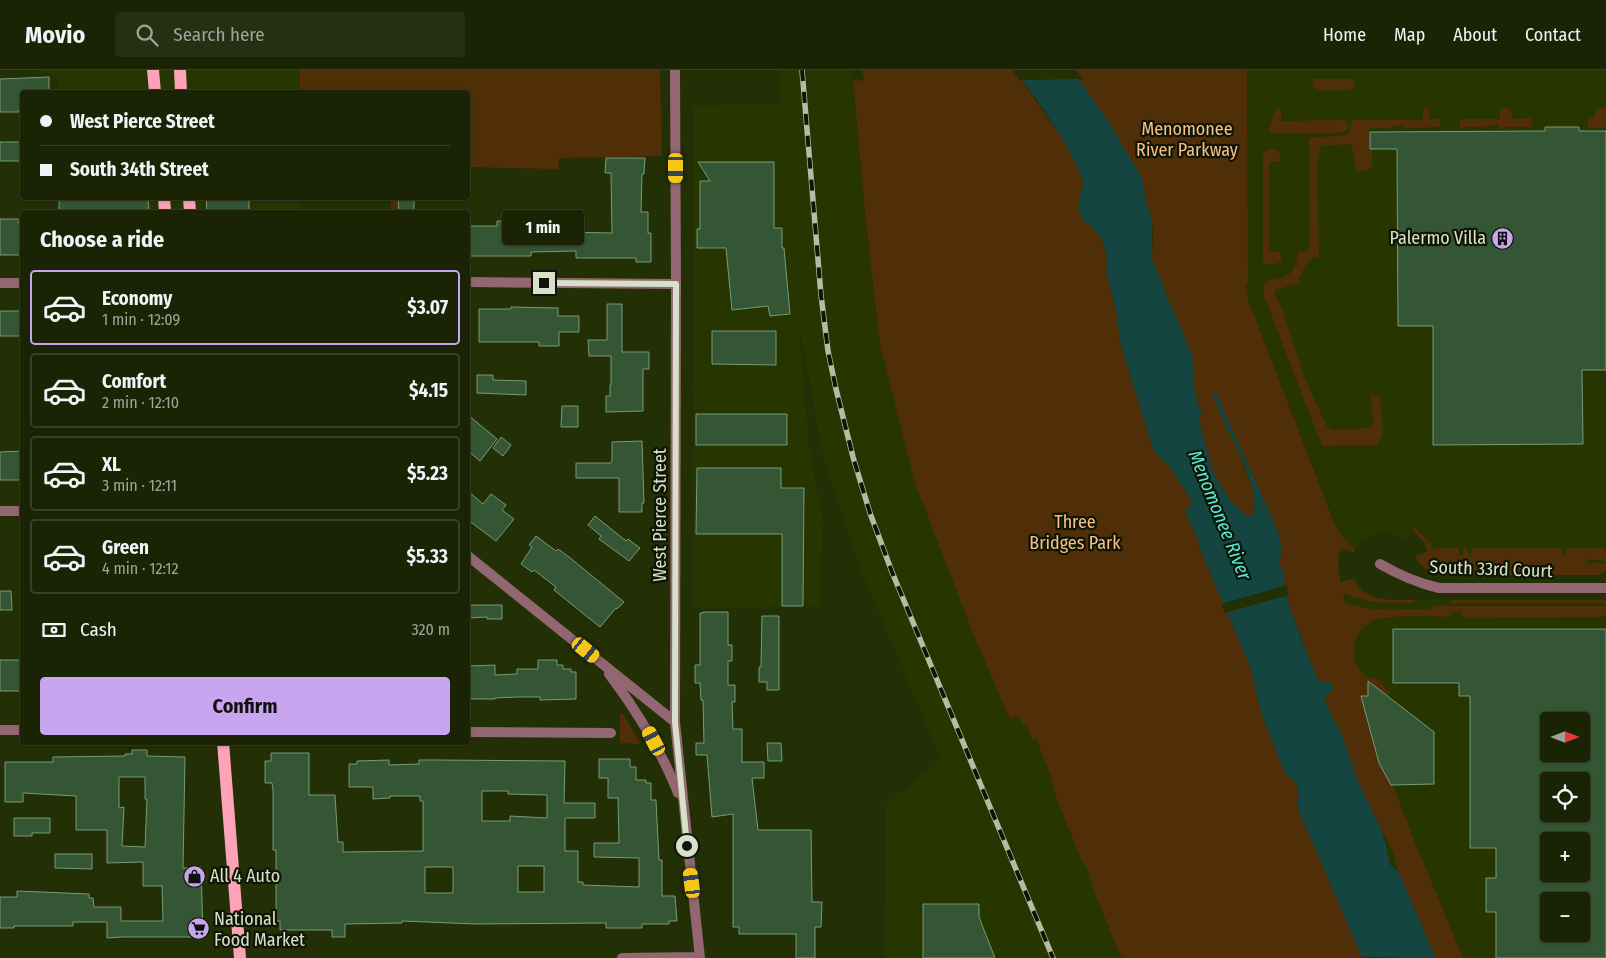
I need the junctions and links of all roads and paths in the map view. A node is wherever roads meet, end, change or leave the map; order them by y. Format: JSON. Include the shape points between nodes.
{"nodes":[{"id":1,"x":153,"y":70,"type":"edge"},
{"id":2,"x":180,"y":70,"type":"edge"},
{"id":3,"x":675,"y":70,"type":"edge"},
{"id":4,"x":154,"y":90,"type":"edge"},
{"id":5,"x":181,"y":90,"type":"edge"},
{"id":6,"x":470,"y":282,"type":"edge"},
{"id":7,"x":0,"y":284,"type":"edge"},
{"id":8,"x":20,"y":284,"type":"edge"},
{"id":9,"x":676,"y":284,"type":"junction"},
{"id":10,"x":0,"y":511,"type":"edge"},
{"id":11,"x":20,"y":511,"type":"edge"},
{"id":12,"x":470,"y":558,"type":"edge"},
{"id":13,"x":1380,"y":564,"type":"dead end"},
{"id":14,"x":1606,"y":588,"type":"edge"},
{"id":15,"x":599,"y":661,"type":"junction"},
{"id":16,"x":675,"y":722,"type":"junction"},
{"id":17,"x":0,"y":730,"type":"edge"},
{"id":18,"x":20,"y":730,"type":"edge"},
{"id":19,"x":470,"y":732,"type":"edge"},
{"id":20,"x":611,"y":733,"type":"dead end"},
{"id":21,"x":223,"y":745,"type":"edge"},
{"id":22,"x":683,"y":805,"type":"junction"},
{"id":23,"x":240,"y":958,"type":"edge"},
{"id":24,"x":622,"y":958,"type":"edge"},
{"id":25,"x":700,"y":958,"type":"edge"}],
"edges":[{"from":1,"to":4,"type":"main road"},
{"from":2,"to":5,"type":"main road"},
{"from":3,"to":9,"type":"street","name":"West Pierce Street"},
{"from":6,"to":9,"type":"street"},
{"from":7,"to":8,"type":"street"},
{"from":9,"to":16,"type":"street","name":"West Pierce Street"},
{"from":10,"to":11,"type":"street"},
{"from":12,"to":15,"type":"street"},
{"from":13,"to":14,"type":"street","name":"South 33rd Court","via":[[1406,578],[1439,588]]},
{"from":15,"to":16,"type":"street"},
{"from":15,"to":22,"type":"street","via":[[647,728]]},
{"from":16,"to":22,"type":"street","name":"West Pierce Street"},
{"from":17,"to":18,"type":"street"},
{"from":19,"to":20,"type":"street"},
{"from":21,"to":23,"type":"main road"},
{"from":22,"to":25,"type":"street","name":"West Pierce Street"},
{"from":24,"to":25,"type":"street"}]}
